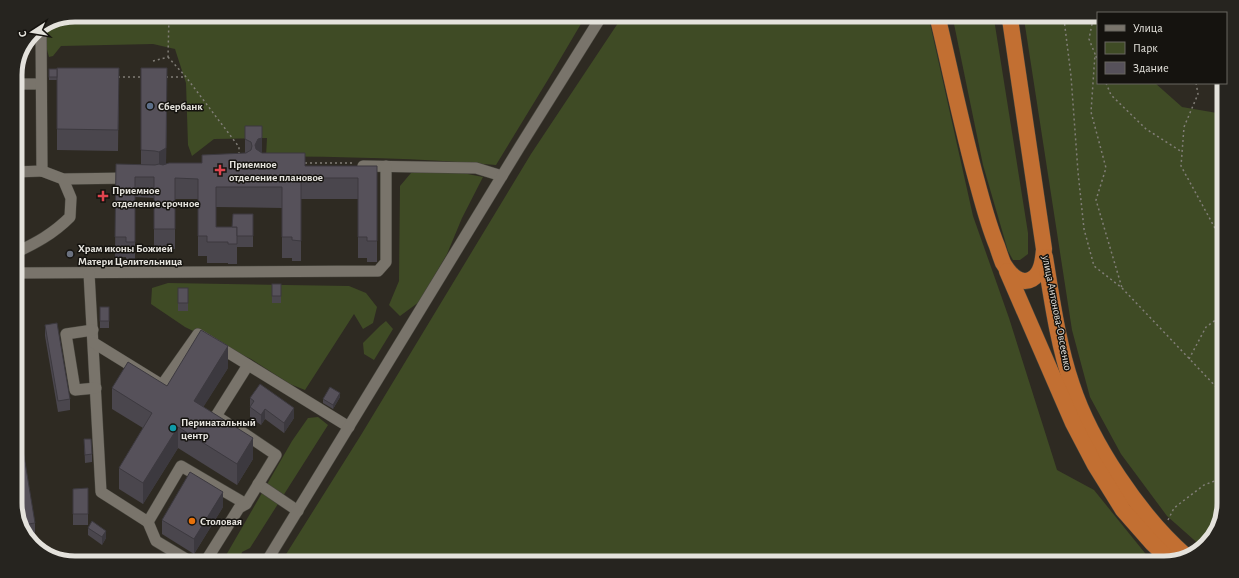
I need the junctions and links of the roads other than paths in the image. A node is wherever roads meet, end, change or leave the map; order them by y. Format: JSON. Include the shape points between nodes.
{"nodes":[{"id":1,"x":598,"y":22,"type":"edge"},
{"id":2,"x":939,"y":22,"type":"edge"},
{"id":3,"x":1010,"y":22,"type":"edge"},
{"id":4,"x":41,"y":52,"type":"edge"},
{"id":5,"x":22,"y":84,"type":"edge"},
{"id":6,"x":40,"y":84,"type":"junction"},
{"id":7,"x":355,"y":166,"type":"edge"},
{"id":8,"x":386,"y":166,"type":"junction"},
{"id":9,"x":42,"y":171,"type":"junction"},
{"id":10,"x":22,"y":172,"type":"edge"},
{"id":11,"x":502,"y":176,"type":"junction"},
{"id":12,"x":142,"y":178,"type":"edge"},
{"id":13,"x":63,"y":179,"type":"junction"},
{"id":14,"x":1044,"y":249,"type":"junction"},
{"id":15,"x":22,"y":250,"type":"edge"},
{"id":16,"x":1004,"y":264,"type":"junction"},
{"id":17,"x":22,"y":272,"type":"edge"},
{"id":18,"x":89,"y":273,"type":"junction"},
{"id":19,"x":93,"y":330,"type":"junction"},
{"id":20,"x":94,"y":343,"type":"junction"},
{"id":21,"x":248,"y":365,"type":"junction"},
{"id":22,"x":96,"y":388,"type":"junction"},
{"id":23,"x":349,"y":427,"type":"junction"},
{"id":24,"x":258,"y":484,"type":"junction"},
{"id":25,"x":246,"y":504,"type":"junction"},
{"id":26,"x":298,"y":511,"type":"junction"},
{"id":27,"x":148,"y":522,"type":"junction"},
{"id":28,"x":1182,"y":552,"type":"edge"},
{"id":29,"x":181,"y":556,"type":"edge"},
{"id":30,"x":209,"y":556,"type":"edge"},
{"id":31,"x":270,"y":556,"type":"edge"},
{"id":32,"x":1166,"y":556,"type":"edge"}],
"edges":[{"from":1,"to":11,"type":"street"},
{"from":2,"to":16,"type":"highway","name":"улица Антонова-Овсеенко","via":[[987,220]]},
{"from":3,"to":14,"type":"highway","name":"улица Антонова-Овсеенко"},
{"from":4,"to":6,"type":"street"},
{"from":5,"to":6,"type":"street"},
{"from":6,"to":9,"type":"street"},
{"from":7,"to":8,"type":"street"},
{"from":8,"to":11,"type":"street","via":[[476,168]]},
{"from":8,"to":18,"type":"street","via":[[386,262],[378,271]]},
{"from":9,"to":10,"type":"street"},
{"from":9,"to":13,"type":"street"},
{"from":11,"to":23,"type":"street"},
{"from":12,"to":13,"type":"street"},
{"from":13,"to":15,"type":"street","via":[[71,198],[70,217],[60,228],[40,242]]},
{"from":14,"to":16,"type":"highway","via":[[1040,270],[1029,281],[1019,280]]},
{"from":14,"to":28,"type":"highway","name":"улица Антонова-Овсеенко","via":[[1063,356],[1084,414],[1121,480],[1162,533]]},
{"from":16,"to":32,"type":"highway","name":"улица Антонова-Овсеенко","via":[[1073,423],[1095,465],[1124,510]]},
{"from":17,"to":18,"type":"street"},
{"from":18,"to":19,"type":"street"},
{"from":19,"to":20,"type":"street"},
{"from":19,"to":22,"type":"street","via":[[66,334],[75,390]]},
{"from":20,"to":21,"type":"street","via":[[162,385],[198,334]]},
{"from":20,"to":22,"type":"street"},
{"from":21,"to":23,"type":"street"},
{"from":21,"to":24,"type":"street","via":[[216,416],[276,455]]},
{"from":22,"to":27,"type":"street","via":[[101,492]]},
{"from":23,"to":26,"type":"street"},
{"from":24,"to":25,"type":"street"},
{"from":24,"to":26,"type":"street"},
{"from":25,"to":27,"type":"street","via":[[181,466]]},
{"from":25,"to":30,"type":"street","via":[[239,508]]},
{"from":26,"to":31,"type":"street"},
{"from":27,"to":29,"type":"street","via":[[156,541]]}]}
